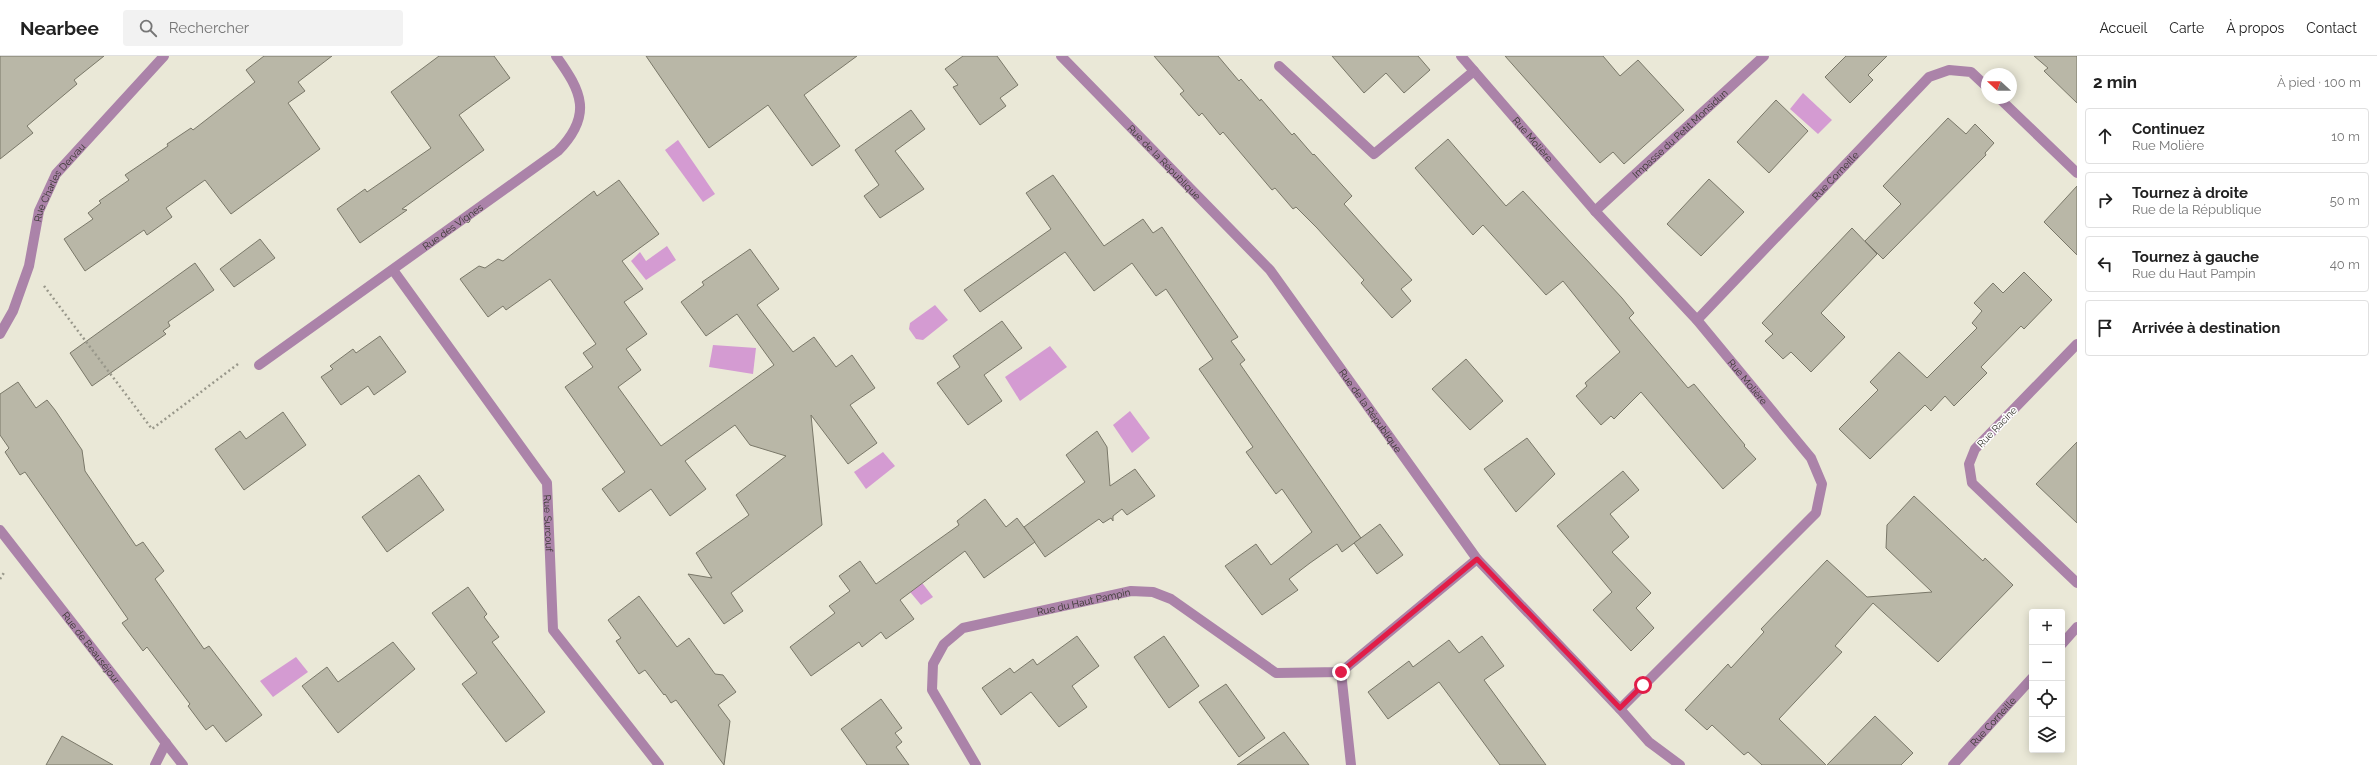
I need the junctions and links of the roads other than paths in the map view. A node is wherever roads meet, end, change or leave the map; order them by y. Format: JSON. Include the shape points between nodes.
{"nodes":[{"id":1,"x":164,"y":56,"type":"edge"},
{"id":2,"x":556,"y":56,"type":"edge"},
{"id":3,"x":1061,"y":56,"type":"edge"},
{"id":4,"x":1461,"y":56,"type":"edge"},
{"id":5,"x":1764,"y":56,"type":"edge"},
{"id":6,"x":1279,"y":66,"type":"dead end"},
{"id":7,"x":1474,"y":71,"type":"junction"},
{"id":8,"x":1981,"y":81,"type":"edge"},
{"id":9,"x":2005,"y":104,"type":"edge"},
{"id":10,"x":2077,"y":173,"type":"edge"},
{"id":11,"x":1595,"y":211,"type":"junction"},
{"id":12,"x":392,"y":270,"type":"junction"},
{"id":13,"x":1697,"y":320,"type":"junction"},
{"id":14,"x":0,"y":334,"type":"edge"},
{"id":15,"x":2077,"y":344,"type":"edge"},
{"id":16,"x":260,"y":365,"type":"road end"},
{"id":17,"x":0,"y":530,"type":"edge"},
{"id":18,"x":1477,"y":559,"type":"junction"},
{"id":19,"x":2077,"y":582,"type":"edge"},
{"id":20,"x":2077,"y":627,"type":"edge"},
{"id":21,"x":2065,"y":641,"type":"edge"},
{"id":22,"x":1341,"y":672,"type":"junction"},
{"id":23,"x":2029,"y":681,"type":"edge"},
{"id":24,"x":1620,"y":708,"type":"junction"},
{"id":25,"x":166,"y":744,"type":"junction"},
{"id":26,"x":155,"y":765,"type":"edge"},
{"id":27,"x":183,"y":765,"type":"edge"},
{"id":28,"x":659,"y":765,"type":"edge"},
{"id":29,"x":976,"y":765,"type":"edge"},
{"id":30,"x":1350,"y":765,"type":"edge"},
{"id":31,"x":1680,"y":765,"type":"edge"},
{"id":32,"x":1953,"y":765,"type":"edge"}],
"edges":[{"from":1,"to":14,"type":"street","name":"Rue Charles Dervau","via":[[56,174],[39,211],[29,266],[13,311]]},
{"from":2,"to":12,"type":"street","name":"Rue des Vignes","via":[[574,80],[581,101],[578,122],[571,138],[558,151]]},
{"from":3,"to":18,"type":"street","name":"Rue de la République","via":[[1270,270]]},
{"from":4,"to":7,"type":"street","name":"Rue Molière"},
{"from":5,"to":11,"type":"street","name":"Impasse du Petit Monsidun"},
{"from":6,"to":7,"type":"street","via":[[1374,154]]},
{"from":7,"to":11,"type":"street","name":"Rue Molière"},
{"from":8,"to":13,"type":"street","name":"Rue Corneille","via":[[1971,72],[1949,70],[1929,77]]},
{"from":9,"to":10,"type":"street"},
{"from":11,"to":13,"type":"street","name":"Rue Molière"},
{"from":12,"to":16,"type":"street","name":"Rue des Vignes"},
{"from":12,"to":28,"type":"street","name":"Rue Surcouf","via":[[547,483],[553,630]]},
{"from":13,"to":24,"type":"street","name":"Rue Molière","via":[[1811,458],[1822,484],[1816,513]]},
{"from":15,"to":19,"type":"street","name":"Rue Racine","via":[[1975,449],[1969,464],[1972,483]]},
{"from":17,"to":25,"type":"street","name":"Rue de Beauséjour"},
{"from":18,"to":22,"type":"street"},
{"from":18,"to":24,"type":"street","name":"Rue de la République"},
{"from":20,"to":21,"type":"street"},
{"from":22,"to":29,"type":"street","name":"Rue du Haut Pampin","via":[[1276,673],[1171,599],[1152,592],[1131,591],[963,628],[944,644],[933,664],[932,690]]},
{"from":22,"to":30,"type":"street"},
{"from":23,"to":32,"type":"street","name":"Rue Corneille"},
{"from":24,"to":31,"type":"street","name":"Rue de la République","via":[[1649,742]]},
{"from":25,"to":26,"type":"street"},
{"from":25,"to":27,"type":"street","name":"Rue de Beauséjour"}]}
